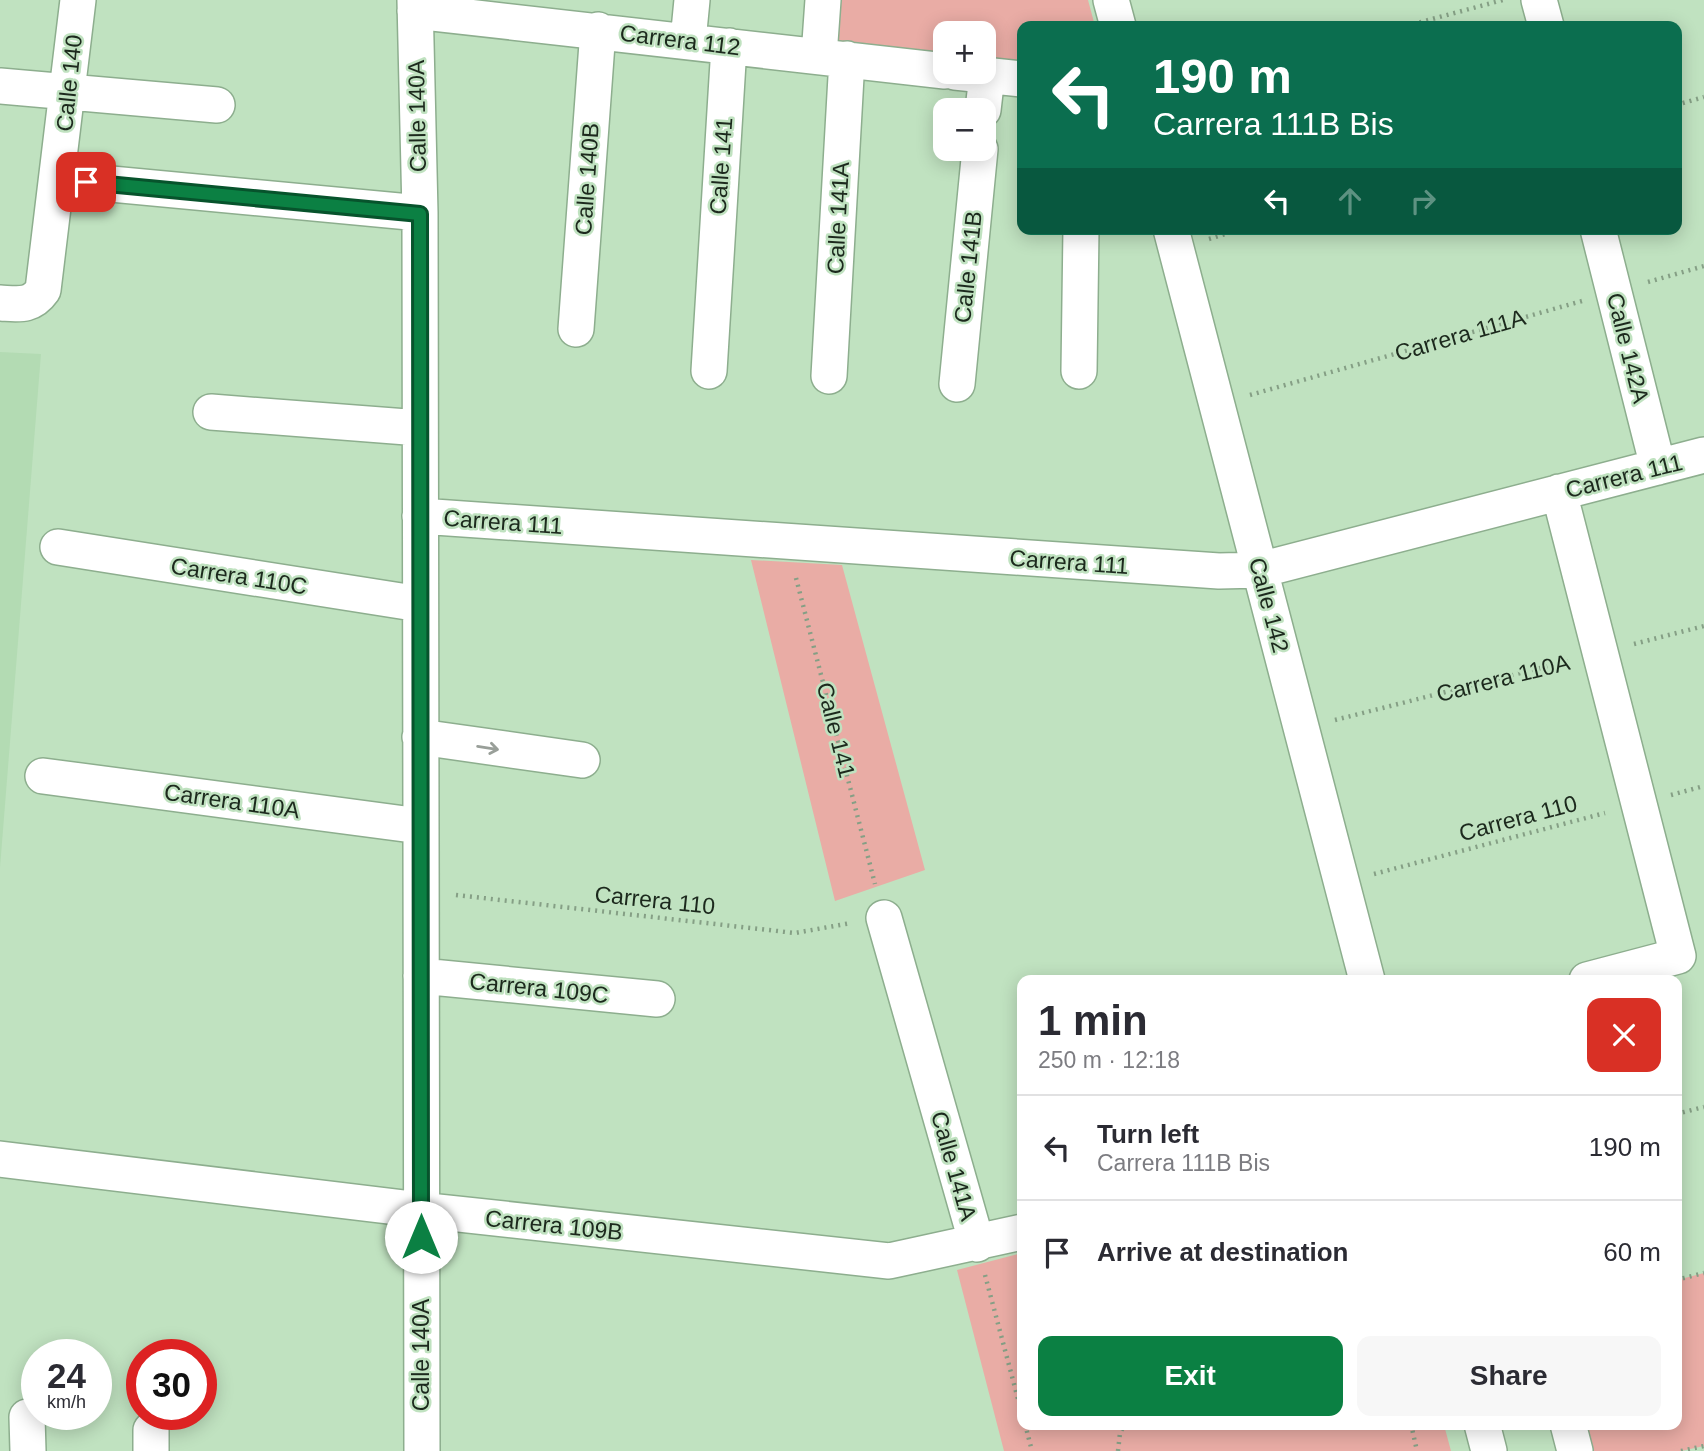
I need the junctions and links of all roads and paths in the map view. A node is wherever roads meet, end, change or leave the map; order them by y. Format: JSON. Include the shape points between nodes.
{"nodes":[{"id":1,"x":78,"y":0,"type":"edge"},
{"id":2,"x":692,"y":0,"type":"edge"},
{"id":3,"x":823,"y":0,"type":"edge"},
{"id":4,"x":1111,"y":0,"type":"edge"},
{"id":5,"x":1503,"y":0,"type":"edge"},
{"id":6,"x":1539,"y":0,"type":"edge"},
{"id":7,"x":415,"y":6,"type":"edge"},
{"id":8,"x":559,"y":13,"type":"edge"},
{"id":9,"x":1117,"y":21,"type":"edge"},
{"id":10,"x":1425,"y":21,"type":"edge"},
{"id":11,"x":1545,"y":21,"type":"edge"},
{"id":12,"x":598,"y":30,"type":"junction"},
{"id":13,"x":688,"y":41,"type":"junction"},
{"id":14,"x":729,"y":46,"type":"junction"},
{"id":15,"x":833,"y":57,"type":"junction"},
{"id":16,"x":933,"y":70,"type":"edge"},
{"id":17,"x":996,"y":76,"type":"edge"},
{"id":18,"x":1017,"y":79,"type":"edge"},
{"id":19,"x":0,"y":86,"type":"edge"},
{"id":20,"x":69,"y":90,"type":"junction"},
{"id":21,"x":1704,"y":97,"type":"edge"},
{"id":22,"x":1682,"y":103,"type":"edge"},
{"id":23,"x":218,"y":105,"type":"dead end"},
{"id":24,"x":978,"y":161,"type":"edge"},
{"id":25,"x":58,"y":179,"type":"junction"},
{"id":26,"x":420,"y":214,"type":"junction"},
{"id":27,"x":1081,"y":235,"type":"edge"},
{"id":28,"x":1173,"y":235,"type":"edge"},
{"id":29,"x":1600,"y":235,"type":"edge"},
{"id":30,"x":1704,"y":267,"type":"edge"},
{"id":31,"x":1614,"y":292,"type":"junction"},
{"id":32,"x":0,"y":303,"type":"edge"},
{"id":33,"x":576,"y":328,"type":"dead end"},
{"id":34,"x":709,"y":371,"type":"dead end"},
{"id":35,"x":1079,"y":371,"type":"dead end"},
{"id":36,"x":829,"y":376,"type":"dead end"},
{"id":37,"x":957,"y":384,"type":"dead end"},
{"id":38,"x":1216,"y":404,"type":"junction"},
{"id":39,"x":211,"y":412,"type":"dead end"},
{"id":40,"x":420,"y":428,"type":"junction"},
{"id":41,"x":1704,"y":455,"type":"edge"},
{"id":42,"x":1658,"y":467,"type":"junction"},
{"id":43,"x":1559,"y":492,"type":"junction"},
{"id":44,"x":420,"y":516,"type":"junction"},
{"id":45,"x":787,"y":543,"type":"junction"},
{"id":46,"x":58,"y":547,"type":"dead end"},
{"id":47,"x":1260,"y":570,"type":"junction"},
{"id":48,"x":420,"y":604,"type":"junction"},
{"id":49,"x":1704,"y":626,"type":"edge"},
{"id":50,"x":1601,"y":653,"type":"junction"},
{"id":51,"x":1301,"y":729,"type":"junction"},
{"id":52,"x":420,"y":737,"type":"junction"},
{"id":53,"x":582,"y":760,"type":"dead end"},
{"id":54,"x":43,"y":776,"type":"dead end"},
{"id":55,"x":1704,"y":786,"type":"edge"},
{"id":56,"x":1639,"y":804,"type":"junction"},
{"id":57,"x":421,"y":826,"type":"junction"},
{"id":58,"x":1341,"y":883,"type":"junction"},
{"id":59,"x":421,"y":891,"type":"junction"},
{"id":60,"x":884,"y":918,"type":"junction"},
{"id":61,"x":1366,"y":975,"type":"edge"},
{"id":62,"x":1607,"y":975,"type":"edge"},
{"id":63,"x":421,"y":976,"type":"junction"},
{"id":64,"x":657,"y":999,"type":"dead end"},
{"id":65,"x":1704,"y":1107,"type":"edge"},
{"id":66,"x":1682,"y":1112,"type":"edge"},
{"id":67,"x":0,"y":1159,"type":"edge"},
{"id":68,"x":421,"y":1210,"type":"junction"},
{"id":69,"x":1017,"y":1233,"type":"edge"},
{"id":70,"x":977,"y":1244,"type":"junction"},
{"id":71,"x":1704,"y":1273,"type":"edge"},
{"id":72,"x":1682,"y":1278,"type":"edge"},
{"id":73,"x":1017,"y":1395,"type":"edge"},
{"id":74,"x":1027,"y":1430,"type":"edge"},
{"id":75,"x":1122,"y":1430,"type":"edge"},
{"id":76,"x":1412,"y":1430,"type":"edge"},
{"id":77,"x":1484,"y":1430,"type":"edge"},
{"id":78,"x":1570,"y":1430,"type":"edge"},
{"id":79,"x":1704,"y":1446,"type":"edge"},
{"id":80,"x":422,"y":1451,"type":"edge"},
{"id":81,"x":1032,"y":1451,"type":"edge"},
{"id":82,"x":1118,"y":1451,"type":"edge"},
{"id":83,"x":1417,"y":1451,"type":"edge"},
{"id":84,"x":1489,"y":1451,"type":"edge"},
{"id":85,"x":1575,"y":1451,"type":"edge"},
{"id":86,"x":1681,"y":1451,"type":"edge"}],
"edges":[{"from":1,"to":20,"type":"street","name":"Calle 140"},
{"from":2,"to":13,"type":"street"},
{"from":3,"to":15,"type":"street","name":"Calle 141A"},
{"from":4,"to":9,"type":"street"},
{"from":5,"to":10,"type":"path"},
{"from":6,"to":11,"type":"street"},
{"from":7,"to":8,"type":"street","name":"Carrera 112"},
{"from":7,"to":26,"type":"street","name":"Calle 140A"},
{"from":8,"to":12,"type":"street","name":"Carrera 112"},
{"from":12,"to":13,"type":"street","name":"Carrera 112"},
{"from":12,"to":33,"type":"street","name":"Calle 140B"},
{"from":13,"to":14,"type":"street","name":"Carrera 112"},
{"from":14,"to":15,"type":"street","name":"Carrera 112"},
{"from":14,"to":34,"type":"street","name":"Calle 141"},
{"from":15,"to":16,"type":"street","name":"Carrera 112"},
{"from":15,"to":36,"type":"street","name":"Calle 141A"},
{"from":17,"to":18,"type":"street"},
{"from":19,"to":20,"type":"street"},
{"from":20,"to":23,"type":"street"},
{"from":20,"to":25,"type":"street","name":"Calle 140"},
{"from":21,"to":22,"type":"path"},
{"from":24,"to":37,"type":"street","name":"Calle 141B"},
{"from":25,"to":26,"type":"street"},
{"from":25,"to":32,"type":"street","name":"Calle 140","via":[[43,290],[24,304]]},
{"from":26,"to":40,"type":"street","name":"Calle 140A"},
{"from":27,"to":35,"type":"street"},
{"from":28,"to":38,"type":"street","name":"Calle 142"},
{"from":29,"to":31,"type":"street","name":"Calle 142A"},
{"from":30,"to":31,"type":"path","name":"Carrera 111A"},
{"from":31,"to":38,"type":"path","name":"Carrera 111A"},
{"from":31,"to":42,"type":"street","name":"Calle 142A"},
{"from":38,"to":47,"type":"street","name":"Calle 142"},
{"from":39,"to":40,"type":"street"},
{"from":40,"to":44,"type":"street","name":"Calle 140A"},
{"from":41,"to":42,"type":"street","name":"Carrera 111"},
{"from":42,"to":43,"type":"street","name":"Carrera 111"},
{"from":43,"to":47,"type":"street","name":"Carrera 111"},
{"from":43,"to":50,"type":"street"},
{"from":44,"to":45,"type":"street","name":"Carrera 111"},
{"from":44,"to":48,"type":"street","name":"Calle 140A"},
{"from":45,"to":47,"type":"street","name":"Carrera 111"},
{"from":45,"to":60,"type":"path","name":"Calle 141"},
{"from":46,"to":48,"type":"street","name":"Carrera 110C"},
{"from":47,"to":51,"type":"street","name":"Calle 142"},
{"from":48,"to":52,"type":"street","name":"Calle 140A"},
{"from":49,"to":50,"type":"path","name":"Carrera 110A"},
{"from":50,"to":51,"type":"path","name":"Carrera 110A"},
{"from":50,"to":56,"type":"street"},
{"from":51,"to":58,"type":"street","name":"Calle 142"},
{"from":52,"to":53,"type":"street","one_way":true},
{"from":52,"to":57,"type":"street","name":"Calle 140A"},
{"from":54,"to":57,"type":"street","name":"Carrera 110A"},
{"from":55,"to":56,"type":"path","name":"Carrera 110"},
{"from":56,"to":58,"type":"path","name":"Carrera 110"},
{"from":56,"to":62,"type":"street","via":[[1678,957]]},
{"from":57,"to":59,"type":"street","name":"Calle 140A"},
{"from":58,"to":61,"type":"street","name":"Calle 142"},
{"from":59,"to":60,"type":"path","name":"Carrera 110","via":[[795,933]]},
{"from":59,"to":63,"type":"street","name":"Calle 140A"},
{"from":60,"to":70,"type":"street","name":"Calle 141A"},
{"from":63,"to":64,"type":"street","name":"Carrera 109C"},
{"from":63,"to":68,"type":"street","name":"Calle 140A"},
{"from":65,"to":66,"type":"path"},
{"from":67,"to":68,"type":"street","name":"Carrera 109B"},
{"from":68,"to":70,"type":"street","name":"Carrera 109B","via":[[889,1261]]},
{"from":68,"to":80,"type":"street","name":"Calle 140A"},
{"from":69,"to":70,"type":"street","name":"Carrera 109B"},
{"from":70,"to":73,"type":"path","name":"Calle 141A"},
{"from":71,"to":72,"type":"path"},
{"from":74,"to":81,"type":"path"},
{"from":75,"to":82,"type":"path"},
{"from":76,"to":83,"type":"path"},
{"from":77,"to":84,"type":"street"},
{"from":78,"to":85,"type":"street"},
{"from":79,"to":86,"type":"path"}]}
